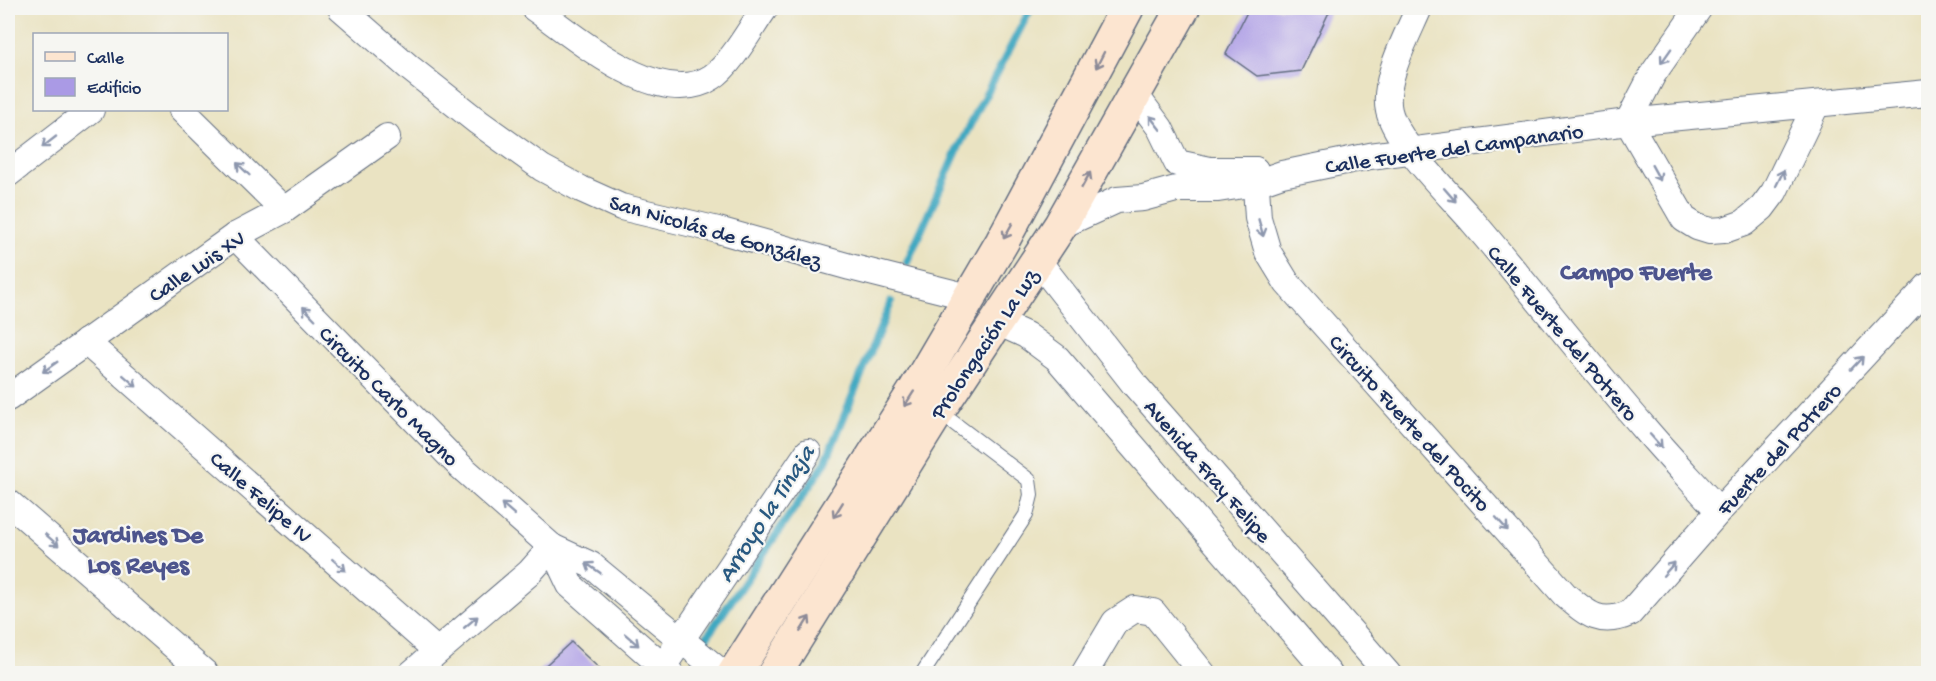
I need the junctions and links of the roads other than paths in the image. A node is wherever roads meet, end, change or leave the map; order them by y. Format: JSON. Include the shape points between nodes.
{"nodes":[{"id":1,"x":341,"y":8,"type":"edge"},
{"id":2,"x":535,"y":8,"type":"edge"},
{"id":3,"x":765,"y":8,"type":"edge"},
{"id":4,"x":1127,"y":8,"type":"edge"},
{"id":5,"x":1183,"y":8,"type":"edge"},
{"id":6,"x":1419,"y":8,"type":"edge"},
{"id":7,"x":1699,"y":8,"type":"edge"},
{"id":8,"x":1134,"y":93,"type":"junction"},
{"id":9,"x":1929,"y":93,"type":"edge"},
{"id":10,"x":1816,"y":105,"type":"junction"},
{"id":11,"x":90,"y":111,"type":"edge"},
{"id":12,"x":183,"y":111,"type":"edge"},
{"id":13,"x":1628,"y":122,"type":"junction"},
{"id":14,"x":387,"y":137,"type":"dead end"},
{"id":15,"x":1412,"y":151,"type":"junction"},
{"id":16,"x":1177,"y":163,"type":"junction"},
{"id":17,"x":8,"y":174,"type":"edge"},
{"id":18,"x":1255,"y":177,"type":"junction"},
{"id":19,"x":1176,"y":189,"type":"junction"},
{"id":20,"x":284,"y":210,"type":"junction"},
{"id":21,"x":1060,"y":226,"type":"junction"},
{"id":22,"x":235,"y":236,"type":"junction"},
{"id":23,"x":1038,"y":261,"type":"junction"},
{"id":24,"x":1929,"y":286,"type":"edge"},
{"id":25,"x":969,"y":297,"type":"junction"},
{"id":26,"x":997,"y":322,"type":"junction"},
{"id":27,"x":86,"y":342,"type":"junction"},
{"id":28,"x":8,"y":398,"type":"edge"},
{"id":29,"x":938,"y":411,"type":"junction"},
{"id":30,"x":808,"y":452,"type":"dead end"},
{"id":31,"x":8,"y":502,"type":"edge"},
{"id":32,"x":1719,"y":511,"type":"junction"},
{"id":33,"x":552,"y":547,"type":"junction"},
{"id":34,"x":1630,"y":613,"type":"joint"},
{"id":35,"x":680,"y":640,"type":"junction"},
{"id":36,"x":437,"y":651,"type":"junction"},
{"id":37,"x":664,"y":671,"type":"edge"},
{"id":38,"x":206,"y":674,"type":"edge"},
{"id":39,"x":411,"y":674,"type":"edge"},
{"id":40,"x":723,"y":674,"type":"edge"},
{"id":41,"x":734,"y":674,"type":"edge"},
{"id":42,"x":774,"y":674,"type":"edge"},
{"id":43,"x":922,"y":674,"type":"edge"},
{"id":44,"x":1084,"y":674,"type":"edge"},
{"id":45,"x":1203,"y":674,"type":"edge"},
{"id":46,"x":1329,"y":674,"type":"edge"},
{"id":47,"x":1388,"y":674,"type":"edge"}],
"edges":[{"from":1,"to":25,"type":"street","name":"San Nicolás de González","via":[[478,122],[542,168],[581,189],[621,207]]},
{"from":2,"to":3,"type":"street","via":[[612,63],[671,87],[693,86],[713,77]]},
{"from":4,"to":25,"type":"main road","name":"Prolongación La Luz","one_way":true},
{"from":5,"to":8,"type":"main road","name":"Prolongación La Luz"},
{"from":6,"to":15,"type":"street","name":"Calle Fuerte del Potrero","via":[[1390,83],[1388,99],[1395,127]]},
{"from":7,"to":13,"type":"street","one_way":true,"via":[[1653,75]]},
{"from":16,"to":8,"type":"street","one_way":true,"via":[[1160,128]]},
{"from":21,"to":8,"type":"main road","name":"Prolongación La Luz","one_way":true},
{"from":9,"to":10,"type":"street","name":"Calle Fuerte del Campanario"},
{"from":10,"to":13,"type":"street","name":"Calle Fuerte del Campanario"},
{"from":13,"to":10,"type":"street","one_way":true,"via":[[1684,219],[1710,231],[1724,230],[1744,223],[1774,192]]},
{"from":11,"to":17,"type":"street","one_way":true},
{"from":20,"to":12,"type":"street","one_way":true},
{"from":13,"to":15,"type":"street","name":"Calle Fuerte del Campanario"},
{"from":14,"to":20,"type":"street","name":"Calle Luis XV"},
{"from":15,"to":18,"type":"street","name":"Calle Fuerte del Campanario"},
{"from":15,"to":32,"type":"street","name":"Calle Fuerte del Potrero","one_way":true},
{"from":16,"to":18,"type":"street","name":"Calle Fuerte del Campanario"},
{"from":16,"to":19,"type":"street"},
{"from":18,"to":19,"type":"street","name":"Calle Fuerte del Campanario","via":[[1218,189]]},
{"from":18,"to":34,"type":"street","name":"Circuito Fuerte del Pocito","one_way":true,"via":[[1258,218],[1268,252],[1287,283],[1565,596],[1599,618],[1614,620]]},
{"from":19,"to":21,"type":"street","name":"Calle Fuerte del Campanario","via":[[1116,200]]},
{"from":20,"to":22,"type":"street","name":"Calle Luis XV"},
{"from":21,"to":23,"type":"main road","name":"Prolongación La Luz"},
{"from":22,"to":27,"type":"street","name":"Calle Luis XV"},
{"from":33,"to":22,"type":"street","name":"Circuito Carlo Magno","one_way":true,"via":[[459,465]]},
{"from":23,"to":26,"type":"main road","name":"Prolongación La Luz"},
{"from":23,"to":47,"type":"street","name":"Avenida Fray Felipe","via":[[1134,384]]},
{"from":32,"to":24,"type":"street","name":"Fuerte del Potrero","one_way":true},
{"from":25,"to":41,"type":"main road","name":"Prolongación La Luz","one_way":true,"via":[[914,392]]},
{"from":26,"to":29,"type":"main road","name":"Prolongación La Luz"},
{"from":26,"to":46,"type":"street","name":"Avenida Fray Felipe","via":[[1026,335],[1057,358]]},
{"from":27,"to":28,"type":"street","name":"Calle Luis XV","one_way":true},
{"from":27,"to":36,"type":"street","name":"Calle Felipe IV","one_way":true},
{"from":42,"to":29,"type":"main road","name":"Prolongación La Luz","one_way":true},
{"from":29,"to":43,"type":"lane","via":[[1029,480],[1031,495],[1026,515]]},
{"from":30,"to":35,"type":"street"},
{"from":31,"to":38,"type":"street","one_way":true},
{"from":34,"to":32,"type":"street","name":"Fuerte del Potrero","one_way":true},
{"from":35,"to":33,"type":"street","name":"Circuito Carlo Magno","one_way":true,"via":[[591,565]]},
{"from":36,"to":33,"type":"street","one_way":true,"via":[[529,573]]},
{"from":33,"to":37,"type":"street","name":"Circuito Carlo Magno","one_way":true,"via":[[570,585]]},
{"from":35,"to":37,"type":"street"},
{"from":35,"to":40,"type":"street","name":"Circuito Carlo Magno"},
{"from":36,"to":39,"type":"street"},
{"from":44,"to":45,"type":"street","via":[[1115,622],[1135,609],[1153,612]]}]}
